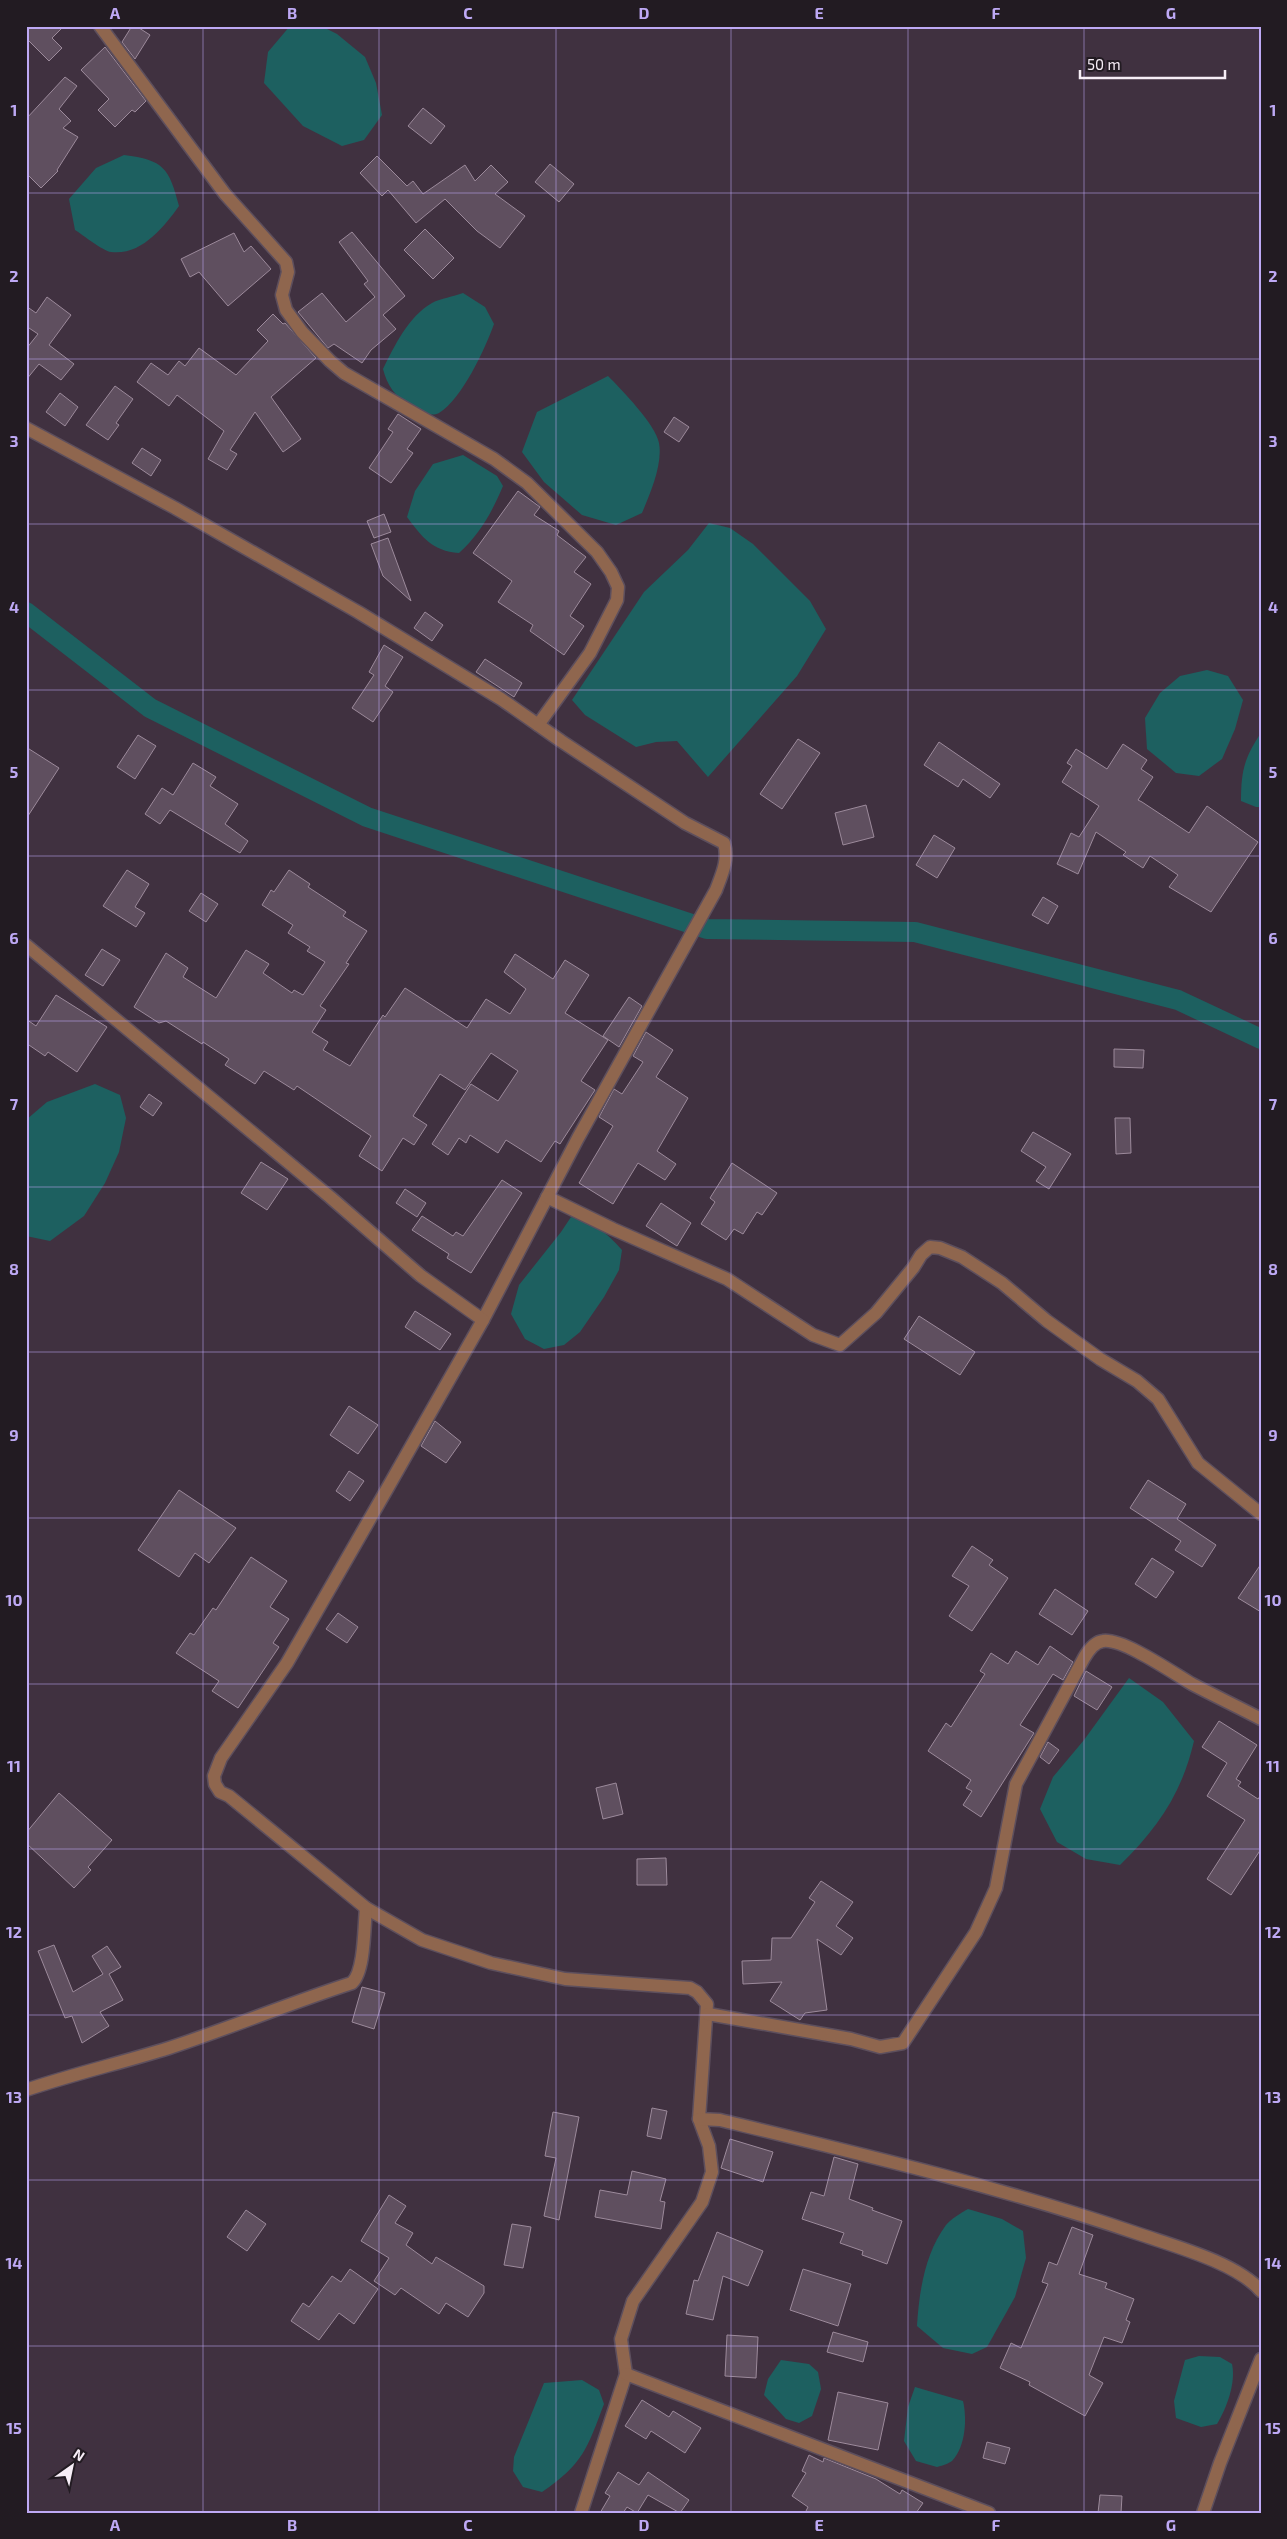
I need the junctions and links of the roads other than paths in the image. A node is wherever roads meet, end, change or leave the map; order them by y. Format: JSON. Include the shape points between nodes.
{"nodes":[{"id":1,"x":100,"y":26,"type":"edge"},
{"id":2,"x":26,"y":428,"type":"edge"},
{"id":3,"x":538,"y":726,"type":"junction"},
{"id":4,"x":26,"y":945,"type":"edge"},
{"id":5,"x":547,"y":1197,"type":"junction"},
{"id":6,"x":483,"y":1320,"type":"junction"},
{"id":7,"x":1261,"y":1514,"type":"edge"},
{"id":8,"x":1261,"y":1719,"type":"edge"},
{"id":9,"x":366,"y":1908,"type":"junction"},
{"id":10,"x":708,"y":2014,"type":"junction"},
{"id":11,"x":26,"y":2090,"type":"edge"},
{"id":12,"x":699,"y":2119,"type":"junction"},
{"id":13,"x":1261,"y":2291,"type":"edge"},
{"id":14,"x":1261,"y":2359,"type":"edge"},
{"id":15,"x":626,"y":2374,"type":"junction"},
{"id":16,"x":581,"y":2513,"type":"edge"},
{"id":17,"x":989,"y":2513,"type":"edge"},
{"id":18,"x":1203,"y":2513,"type":"edge"}],
"edges":[{"from":1,"to":3,"type":"street","via":[[225,194],[286,262],[288,272],[282,295],[286,310],[302,332],[344,373],[494,459],[527,483],[598,552],[611,572],[618,587],[617,600],[590,652]]},
{"from":2,"to":3,"type":"street","via":[[358,612],[501,698]]},
{"from":3,"to":5,"type":"street","via":[[685,823],[724,843],[726,851],[725,866],[716,890]]},
{"from":4,"to":6,"type":"street","via":[[330,1196],[421,1276]]},
{"from":5,"to":6,"type":"street"},
{"from":5,"to":7,"type":"street","via":[[727,1279],[813,1334],[840,1345],[876,1313],[930,1247],[962,1257],[1158,1399],[1198,1463]]},
{"from":6,"to":9,"type":"street","via":[[287,1663],[221,1758],[214,1776],[220,1792]]},
{"from":8,"to":10,"type":"street","via":[[1144,1655],[1110,1641],[1101,1641],[1090,1648],[1084,1658],[1016,1784],[996,1888],[976,1932],[903,2043],[880,2047]]},
{"from":9,"to":10,"type":"street","via":[[422,1940],[491,1964],[565,1979],[690,1988],[707,2004]]},
{"from":9,"to":11,"type":"street","via":[[360,1968],[352,1983],[169,2048]]},
{"from":10,"to":12,"type":"street"},
{"from":12,"to":13,"type":"street","via":[[720,2120],[1053,2205],[1193,2252],[1251,2279]]},
{"from":12,"to":15,"type":"street","via":[[709,2146],[712,2172],[702,2202],[634,2301],[621,2338]]},
{"from":14,"to":18,"type":"street"},
{"from":15,"to":16,"type":"street"},
{"from":15,"to":17,"type":"street"}]}
